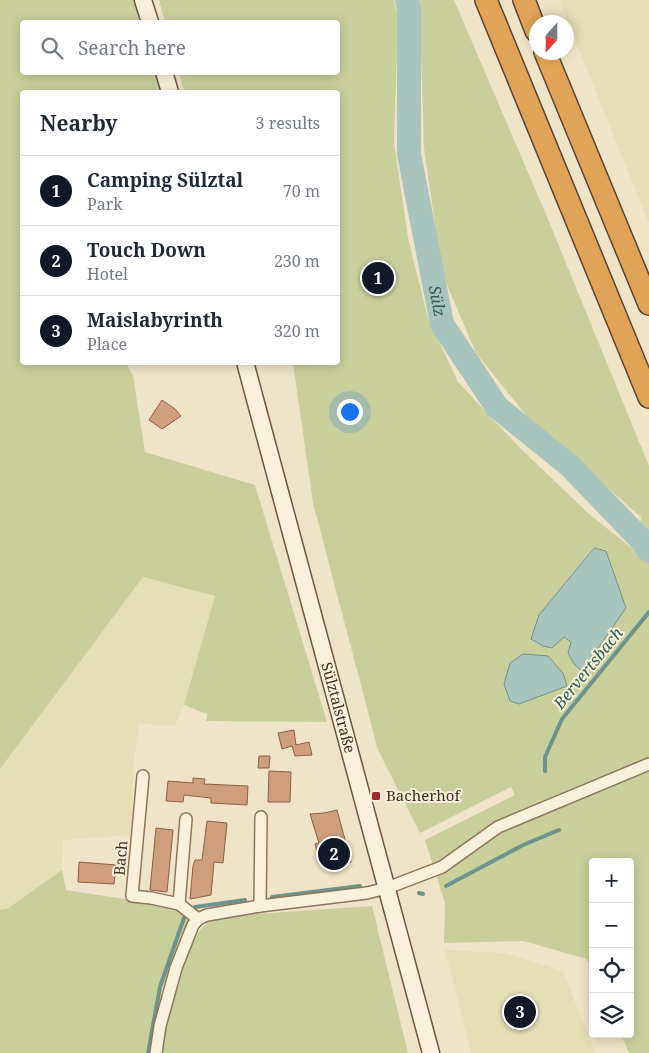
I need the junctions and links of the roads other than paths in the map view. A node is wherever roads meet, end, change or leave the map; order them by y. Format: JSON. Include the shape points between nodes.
{"nodes":[{"id":1,"x":143,"y":0,"type":"edge"},
{"id":2,"x":486,"y":0,"type":"edge"},
{"id":3,"x":524,"y":0,"type":"edge"},
{"id":4,"x":530,"y":15,"type":"edge"},
{"id":5,"x":149,"y":20,"type":"edge"},
{"id":6,"x":548,"y":60,"type":"edge"},
{"id":7,"x":165,"y":75,"type":"edge"},
{"id":8,"x":169,"y":90,"type":"edge"},
{"id":9,"x":649,"y":304,"type":"edge"},
{"id":10,"x":246,"y":365,"type":"edge"},
{"id":11,"x":649,"y":397,"type":"edge"},
{"id":12,"x":649,"y":764,"type":"edge"},
{"id":13,"x":143,"y":776,"type":"dead end"},
{"id":14,"x":260,"y":817,"type":"dead end"},
{"id":15,"x":186,"y":819,"type":"dead end"},
{"id":16,"x":387,"y":888,"type":"junction"},
{"id":17,"x":179,"y":904,"type":"junction"},
{"id":18,"x":260,"y":906,"type":"junction"},
{"id":19,"x":198,"y":919,"type":"junction"},
{"id":20,"x":156,"y":1053,"type":"edge"},
{"id":21,"x":431,"y":1053,"type":"edge"}],
"edges":[{"from":1,"to":5,"type":"main road"},
{"from":2,"to":11,"type":"highway"},
{"from":3,"to":4,"type":"highway"},
{"from":6,"to":9,"type":"highway"},
{"from":7,"to":8,"type":"main road"},
{"from":10,"to":16,"type":"main road","name":"Sülztalstraße"},
{"from":12,"to":16,"type":"street","via":[[498,827],[442,867]]},
{"from":13,"to":17,"type":"street","name":"Bach","via":[[132,896]]},
{"from":14,"to":18,"type":"street"},
{"from":15,"to":17,"type":"street"},
{"from":16,"to":18,"type":"street","via":[[367,894]]},
{"from":16,"to":21,"type":"main road","name":"Sülztalstraße"},
{"from":17,"to":19,"type":"street","name":"Bach"},
{"from":18,"to":19,"type":"street"},
{"from":19,"to":20,"type":"street","via":[[176,968]]}]}
